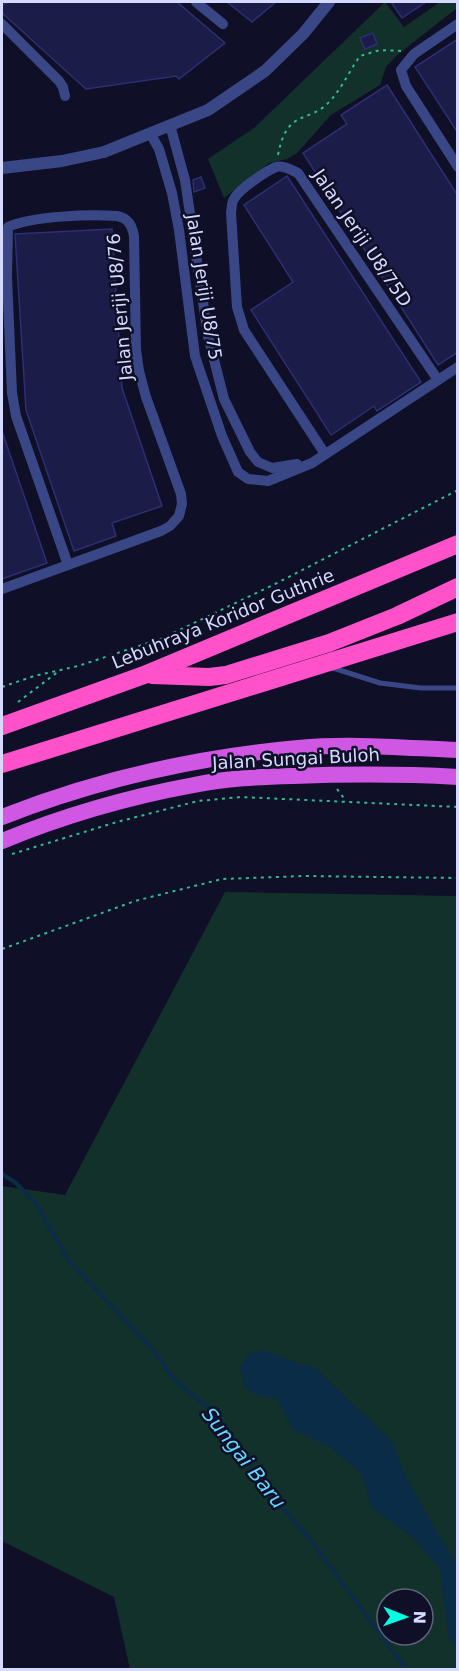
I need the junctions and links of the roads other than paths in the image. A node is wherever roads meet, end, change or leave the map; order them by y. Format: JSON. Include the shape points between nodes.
{"nodes":[{"id":1,"x":196,"y":2,"type":"edge"},
{"id":2,"x":329,"y":2,"type":"edge"},
{"id":3,"x":2,"y":24,"type":"edge"},
{"id":4,"x":223,"y":24,"type":"dead end"},
{"id":5,"x":458,"y":24,"type":"edge"},
{"id":6,"x":65,"y":96,"type":"dead end"},
{"id":7,"x":170,"y":125,"type":"junction"},
{"id":8,"x":150,"y":133,"type":"junction"},
{"id":9,"x":458,"y":167,"type":"edge"},
{"id":10,"x":2,"y":168,"type":"edge"},
{"id":11,"x":5,"y":227,"type":"edge"},
{"id":12,"x":458,"y":367,"type":"edge"},
{"id":13,"x":438,"y":380,"type":"junction"},
{"id":14,"x":325,"y":454,"type":"junction"},
{"id":15,"x":312,"y":462,"type":"junction"},
{"id":16,"x":458,"y":544,"type":"edge"},
{"id":17,"x":68,"y":566,"type":"junction"},
{"id":18,"x":458,"y":587,"type":"edge"},
{"id":19,"x":2,"y":589,"type":"edge"},
{"id":20,"x":458,"y":622,"type":"edge"},
{"id":21,"x":321,"y":664,"type":"junction"},
{"id":22,"x":144,"y":675,"type":"junction"},
{"id":23,"x":458,"y":688,"type":"edge"},
{"id":24,"x":2,"y":726,"type":"edge"},
{"id":25,"x":458,"y":750,"type":"edge"},
{"id":26,"x":2,"y":764,"type":"edge"},
{"id":27,"x":458,"y":777,"type":"edge"},
{"id":28,"x":2,"y":817,"type":"edge"},
{"id":29,"x":3,"y":849,"type":"edge"}],
"edges":[{"from":1,"to":4,"type":"street"},
{"from":2,"to":7,"type":"street","via":[[265,71],[208,110]]},
{"from":3,"to":6,"type":"street","via":[[59,81]]},
{"from":5,"to":9,"type":"street","via":[[414,54],[401,70]]},
{"from":7,"to":8,"type":"street"},
{"from":7,"to":15,"type":"street","name":"Jalan Jeriji U8/75","via":[[185,180],[208,336],[224,399],[258,462],[272,468]]},
{"from":8,"to":10,"type":"street","via":[[104,152]]},
{"from":8,"to":15,"type":"street","name":"Jalan Jeriji U8/75","via":[[172,193],[195,356],[238,472],[248,479],[268,481]]},
{"from":11,"to":17,"type":"street","name":"Jalan Jeriji U8/76","via":[[12,393],[18,422]]},
{"from":11,"to":17,"type":"street","name":"Jalan Jeriji U8/76","via":[[28,220],[112,216],[122,217],[130,224],[134,236],[139,371],[182,498],[179,516],[161,531]]},
{"from":12,"to":13,"type":"street","name":"Jalan Jeriji U8/75"},
{"from":13,"to":14,"type":"street","name":"Jalan Jeriji U8/75"},
{"from":13,"to":14,"type":"street","name":"Jalan Jeriji U8/75D","via":[[298,174],[276,167],[232,201],[237,307],[244,330]]},
{"from":14,"to":15,"type":"street","name":"Jalan Jeriji U8/75"},
{"from":16,"to":22,"type":"highway","name":"Lebuhraya Koridor Guthrie"},
{"from":17,"to":19,"type":"street","name":"Jalan Jeriji U8/76"},
{"from":18,"to":22,"type":"highway","via":[[329,643],[226,675]]},
{"from":20,"to":21,"type":"highway"},
{"from":21,"to":23,"type":"lane","via":[[380,683]]},
{"from":21,"to":26,"type":"highway"},
{"from":22,"to":24,"type":"highway","name":"Lebuhraya Koridor Guthrie"},
{"from":25,"to":28,"type":"highway","name":"Jalan Sungai Buloh","via":[[299,747],[237,756],[117,778]]},
{"from":27,"to":29,"type":"highway","name":"Jalan Sungai Buloh","via":[[326,774],[195,784],[123,800]]}]}
